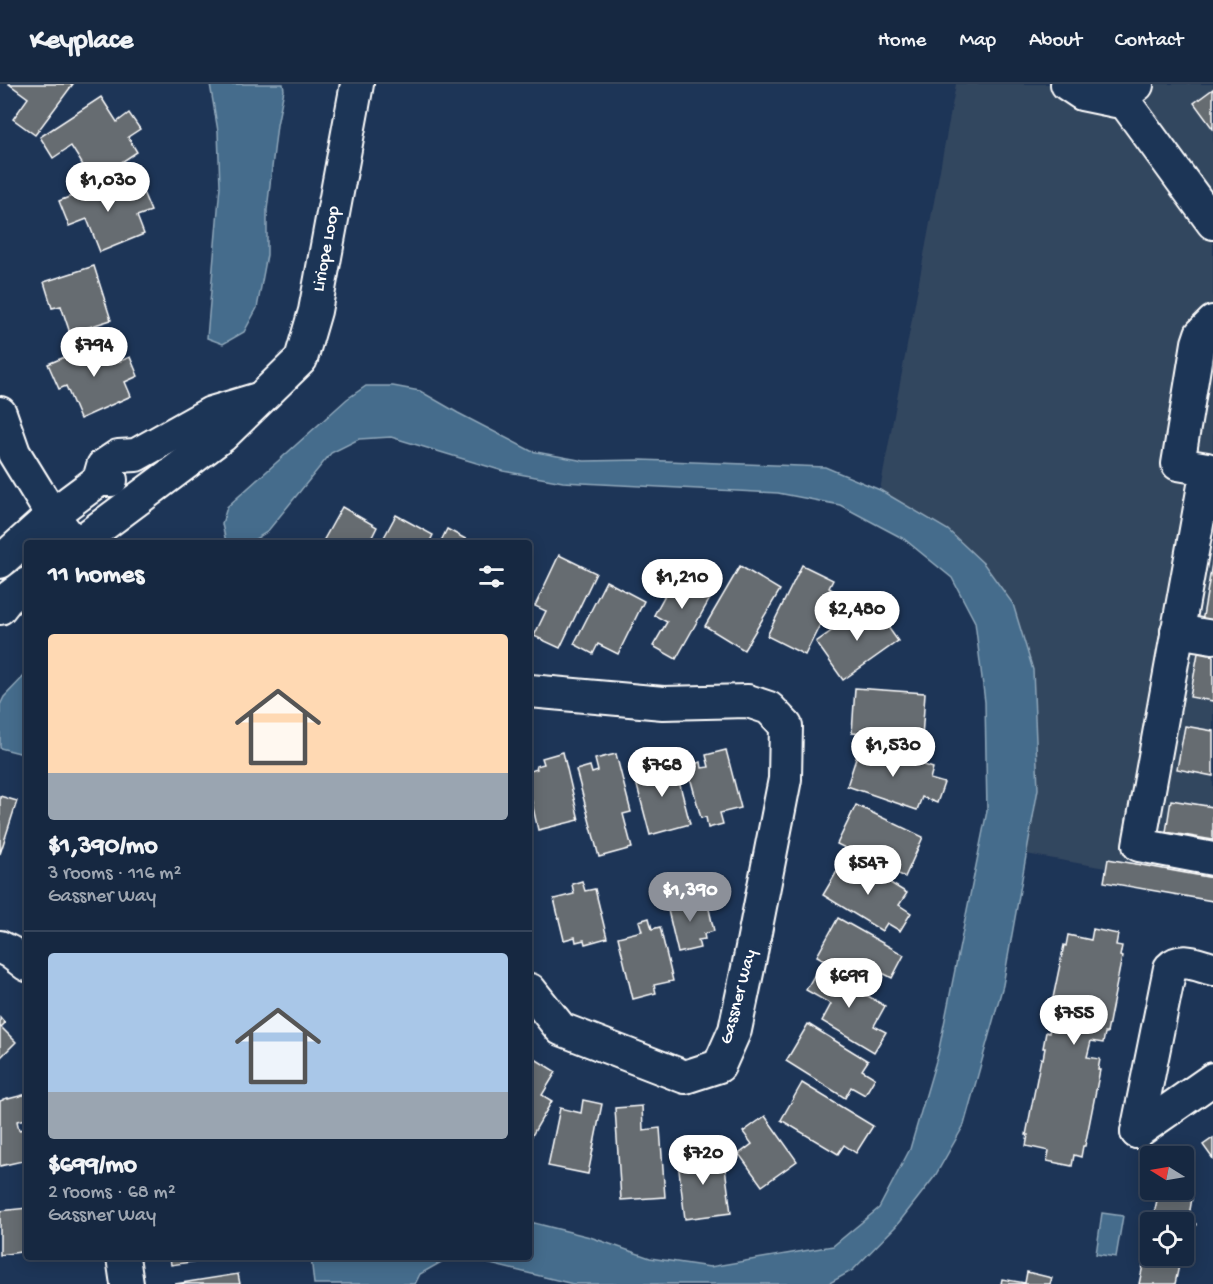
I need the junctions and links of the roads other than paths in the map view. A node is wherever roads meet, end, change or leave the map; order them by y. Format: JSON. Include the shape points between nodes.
{"nodes":[{"id":1,"x":357,"y":84,"type":"edge"},
{"id":2,"x":1067,"y":84,"type":"edge"},
{"id":3,"x":1130,"y":91,"type":"edge"},
{"id":4,"x":1213,"y":223,"type":"edge"},
{"id":5,"x":1213,"y":322,"type":"edge"},
{"id":6,"x":261,"y":398,"type":"junction"},
{"id":7,"x":0,"y":412,"type":"edge"},
{"id":8,"x":170,"y":436,"type":"junction"},
{"id":9,"x":188,"y":462,"type":"junction"},
{"id":10,"x":52,"y":515,"type":"junction"},
{"id":11,"x":1204,"y":534,"type":"edge"},
{"id":12,"x":24,"y":540,"type":"edge"},
{"id":13,"x":24,"y":540,"type":"edge"},
{"id":14,"x":72,"y":540,"type":"edge"},
{"id":15,"x":83,"y":540,"type":"edge"},
{"id":16,"x":0,"y":562,"type":"edge"},
{"id":17,"x":24,"y":586,"type":"edge"},
{"id":18,"x":0,"y":608,"type":"edge"},
{"id":19,"x":1178,"y":631,"type":"junction"},
{"id":20,"x":1213,"y":637,"type":"edge"},
{"id":21,"x":532,"y":691,"type":"edge"},
{"id":22,"x":1213,"y":859,"type":"edge"},
{"id":23,"x":0,"y":947,"type":"edge"},
{"id":24,"x":24,"y":963,"type":"edge"},
{"id":25,"x":1213,"y":969,"type":"edge"},
{"id":26,"x":532,"y":993,"type":"edge"},
{"id":27,"x":1213,"y":1079,"type":"edge"},
{"id":28,"x":123,"y":1260,"type":"edge"},
{"id":29,"x":127,"y":1284,"type":"edge"}],
"edges":[{"from":1,"to":6,"type":"street","name":"Liriope Loop","via":[[315,311],[301,359]]},
{"from":2,"to":3,"type":"street","via":[[1082,94],[1116,102]]},
{"from":3,"to":4,"type":"street"},
{"from":5,"to":11,"type":"street","via":[[1198,343],[1178,464],[1207,469]]},
{"from":6,"to":8,"type":"street","name":"Liriope Loop","via":[[211,413]]},
{"from":6,"to":9,"type":"street","name":"Liriope Loop"},
{"from":7,"to":10,"type":"street","via":[[14,453]]},
{"from":8,"to":9,"type":"street"},
{"from":8,"to":10,"type":"street","name":"Liriope Loop"},
{"from":9,"to":15,"type":"street","name":"Liriope Loop"},
{"from":10,"to":12,"type":"street","name":"Liriope Loop"},
{"from":10,"to":14,"type":"street"},
{"from":11,"to":19,"type":"street"},
{"from":13,"to":16,"type":"street","name":"Liriope Loop"},
{"from":17,"to":18,"type":"street"},
{"from":19,"to":20,"type":"street"},
{"from":19,"to":22,"type":"street","via":[[1139,845]]},
{"from":21,"to":26,"type":"street","name":"Gassner Way","via":[[663,703],[748,701],[769,708],[786,726],[786,779],[735,1030],[719,1066],[685,1077],[561,1029]]},
{"from":23,"to":24,"type":"street"},
{"from":25,"to":27,"type":"street","via":[[1182,961],[1170,968],[1137,1132]]},
{"from":28,"to":29,"type":"street"}]}
